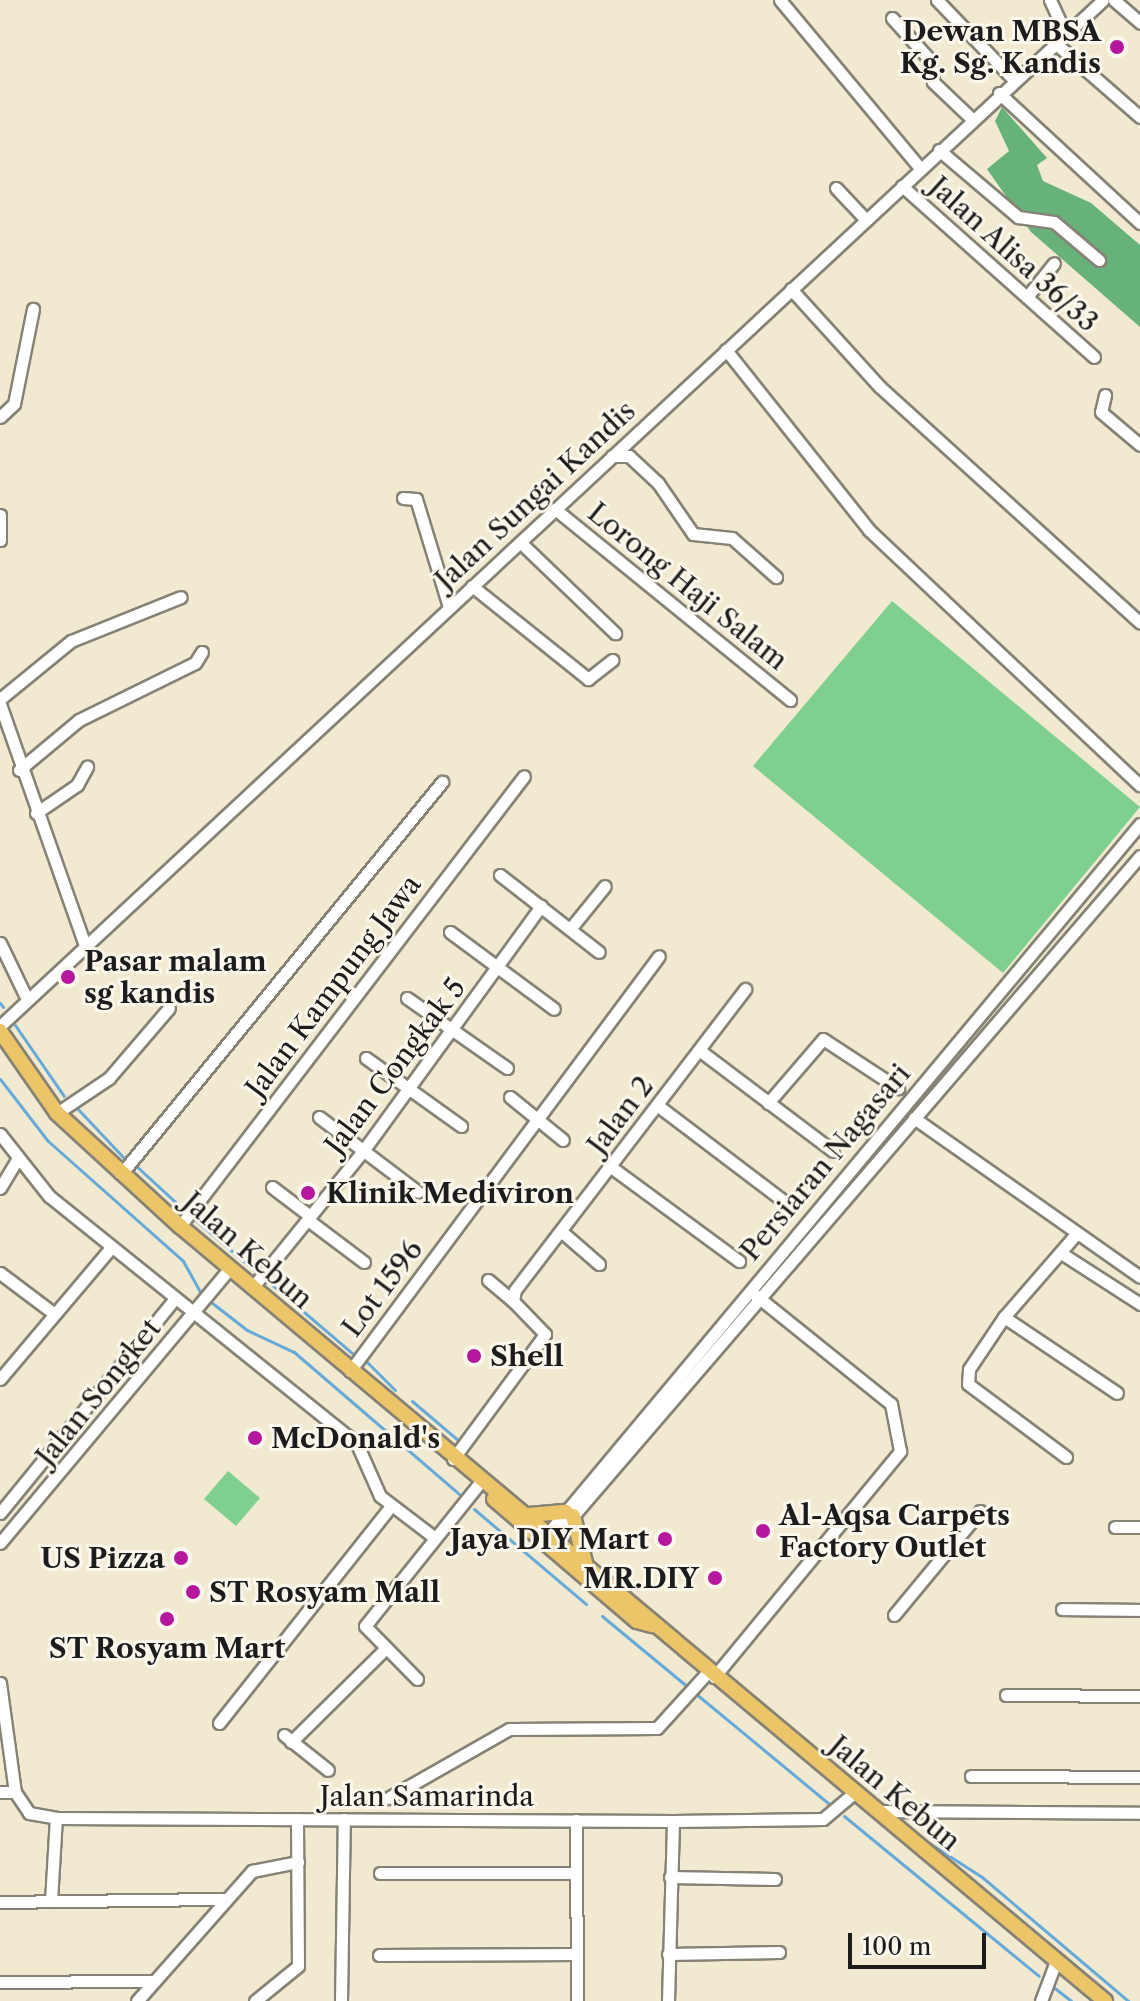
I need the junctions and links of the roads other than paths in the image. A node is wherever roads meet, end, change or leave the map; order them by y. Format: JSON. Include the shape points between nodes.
{"nodes":[{"id":1,"x":780,"y":0,"type":"edge"},
{"id":2,"x":937,"y":0,"type":"edge"},
{"id":3,"x":1050,"y":0,"type":"edge"},
{"id":4,"x":1103,"y":0,"type":"edge"},
{"id":5,"x":1114,"y":0,"type":"edge"},
{"id":6,"x":892,"y":18,"type":"dead end"},
{"id":7,"x":1140,"y":23,"type":"edge"},
{"id":8,"x":1065,"y":32,"type":"junction"},
{"id":9,"x":1054,"y":42,"type":"junction"},
{"id":10,"x":1014,"y":80,"type":"junction"},
{"id":11,"x":999,"y":93,"type":"junction"},
{"id":12,"x":1140,"y":117,"type":"edge"},
{"id":13,"x":972,"y":119,"type":"junction"},
{"id":14,"x":939,"y":150,"type":"junction"},
{"id":15,"x":920,"y":168,"type":"junction"},
{"id":16,"x":902,"y":186,"type":"junction"},
{"id":17,"x":836,"y":188,"type":"dead end"},
{"id":18,"x":866,"y":220,"type":"junction"},
{"id":19,"x":1140,"y":223,"type":"edge"},
{"id":20,"x":1099,"y":260,"type":"dead end"},
{"id":21,"x":1054,"y":263,"type":"dead end"},
{"id":22,"x":791,"y":289,"type":"junction"},
{"id":23,"x":1027,"y":297,"type":"junction"},
{"id":24,"x":33,"y":309,"type":"dead end"},
{"id":25,"x":726,"y":350,"type":"junction"},
{"id":26,"x":1094,"y":357,"type":"dead end"},
{"id":27,"x":1105,"y":395,"type":"dead end"},
{"id":28,"x":0,"y":417,"type":"edge"},
{"id":29,"x":1140,"y":445,"type":"edge"},
{"id":30,"x":612,"y":456,"type":"junction"},
{"id":31,"x":403,"y":498,"type":"dead end"},
{"id":32,"x":555,"y":509,"type":"junction"},
{"id":33,"x":0,"y":515,"type":"edge"},
{"id":34,"x":0,"y":540,"type":"edge"},
{"id":35,"x":520,"y":542,"type":"junction"},
{"id":36,"x":776,"y":577,"type":"dead end"},
{"id":37,"x":472,"y":586,"type":"junction"},
{"id":38,"x":181,"y":597,"type":"dead end"},
{"id":39,"x":449,"y":607,"type":"junction"},
{"id":40,"x":1140,"y":623,"type":"edge"},
{"id":41,"x":615,"y":633,"type":"dead end"},
{"id":42,"x":202,"y":652,"type":"dead end"},
{"id":43,"x":612,"y":660,"type":"dead end"},
{"id":44,"x":790,"y":700,"type":"dead end"},
{"id":45,"x":0,"y":701,"type":"edge"},
{"id":46,"x":87,"y":767,"type":"dead end"},
{"id":47,"x":19,"y":770,"type":"junction"},
{"id":48,"x":524,"y":776,"type":"dead end"},
{"id":49,"x":442,"y":782,"type":"dead end"},
{"id":50,"x":1140,"y":785,"type":"edge"},
{"id":51,"x":36,"y":813,"type":"junction"},
{"id":52,"x":1139,"y":825,"type":"edge"},
{"id":53,"x":1140,"y":856,"type":"edge"},
{"id":54,"x":500,"y":875,"type":"dead end"},
{"id":55,"x":605,"y":886,"type":"dead end"},
{"id":56,"x":541,"y":906,"type":"junction"},
{"id":57,"x":570,"y":929,"type":"junction"},
{"id":58,"x":450,"y":932,"type":"dead end"},
{"id":59,"x":0,"y":943,"type":"edge"},
{"id":60,"x":84,"y":943,"type":"junction"},
{"id":61,"x":599,"y":952,"type":"dead end"},
{"id":62,"x":659,"y":956,"type":"dead end"},
{"id":63,"x":499,"y":968,"type":"junction"},
{"id":64,"x":745,"y":989,"type":"dead end"},
{"id":65,"x":407,"y":998,"type":"dead end"},
{"id":66,"x":27,"y":999,"type":"junction"},
{"id":67,"x":169,"y":1008,"type":"dead end"},
{"id":68,"x":554,"y":1009,"type":"dead end"},
{"id":69,"x":0,"y":1028,"type":"edge"},
{"id":70,"x":454,"y":1029,"type":"junction"},
{"id":71,"x":699,"y":1050,"type":"junction"},
{"id":72,"x":366,"y":1058,"type":"dead end"},
{"id":73,"x":507,"y":1068,"type":"dead end"},
{"id":74,"x":898,"y":1088,"type":"dead end"},
{"id":75,"x":409,"y":1090,"type":"junction"},
{"id":76,"x":510,"y":1097,"type":"dead end"},
{"id":77,"x":768,"y":1103,"type":"junction"},
{"id":78,"x":657,"y":1105,"type":"junction"},
{"id":79,"x":57,"y":1113,"type":"junction"},
{"id":80,"x":319,"y":1117,"type":"dead end"},
{"id":81,"x":914,"y":1118,"type":"junction"},
{"id":82,"x":538,"y":1119,"type":"junction"},
{"id":83,"x":461,"y":1126,"type":"dead end"},
{"id":84,"x":0,"y":1134,"type":"edge"},
{"id":85,"x":563,"y":1140,"type":"dead end"},
{"id":86,"x":363,"y":1151,"type":"junction"},
{"id":87,"x":833,"y":1151,"type":"dead end"},
{"id":88,"x":18,"y":1158,"type":"junction"},
{"id":89,"x":611,"y":1167,"type":"junction"},
{"id":90,"x":121,"y":1174,"type":"junction"},
{"id":91,"x":272,"y":1187,"type":"dead end"},
{"id":92,"x":0,"y":1188,"type":"edge"},
{"id":93,"x":418,"y":1192,"type":"dead end"},
{"id":94,"x":790,"y":1206,"type":"dead end"},
{"id":95,"x":309,"y":1218,"type":"junction"},
{"id":96,"x":180,"y":1226,"type":"junction"},
{"id":97,"x":562,"y":1232,"type":"junction"},
{"id":98,"x":1077,"y":1233,"type":"junction"},
{"id":99,"x":110,"y":1249,"type":"junction"},
{"id":100,"x":1061,"y":1253,"type":"junction"},
{"id":101,"x":739,"y":1261,"type":"dead end"},
{"id":102,"x":364,"y":1262,"type":"dead end"},
{"id":103,"x":599,"y":1264,"type":"dead end"},
{"id":104,"x":229,"y":1269,"type":"junction"},
{"id":105,"x":0,"y":1273,"type":"edge"},
{"id":106,"x":1140,"y":1277,"type":"edge"},
{"id":107,"x":488,"y":1280,"type":"dead end"},
{"id":108,"x":252,"y":1288,"type":"junction"},
{"id":109,"x":749,"y":1290,"type":"junction"},
{"id":110,"x":760,"y":1298,"type":"junction"},
{"id":111,"x":174,"y":1300,"type":"junction"},
{"id":112,"x":513,"y":1301,"type":"junction"},
{"id":113,"x":1140,"y":1304,"type":"edge"},
{"id":114,"x":196,"y":1310,"type":"junction"},
{"id":115,"x":53,"y":1313,"type":"junction"},
{"id":116,"x":1004,"y":1317,"type":"junction"},
{"id":117,"x":350,"y":1371,"type":"junction"},
{"id":118,"x":2,"y":1375,"type":"edge"},
{"id":119,"x":1117,"y":1393,"type":"dead end"},
{"id":120,"x":1066,"y":1457,"type":"dead end"},
{"id":121,"x":453,"y":1459,"type":"junction"},
{"id":122,"x":483,"y":1484,"type":"junction"},
{"id":123,"x":391,"y":1506,"type":"junction"},
{"id":124,"x":980,"y":1511,"type":"dead end"},
{"id":125,"x":0,"y":1513,"type":"edge"},
{"id":126,"x":525,"y":1513,"type":"junction"},
{"id":127,"x":570,"y":1514,"type":"junction"},
{"id":128,"x":1115,"y":1527,"type":"dead end"},
{"id":129,"x":1140,"y":1527,"type":"edge"},
{"id":130,"x":435,"y":1538,"type":"junction"},
{"id":131,"x":548,"y":1540,"type":"junction"},
{"id":132,"x":0,"y":1543,"type":"edge"},
{"id":133,"x":586,"y":1564,"type":"junction"},
{"id":134,"x":1062,"y":1609,"type":"dead end"},
{"id":135,"x":1140,"y":1610,"type":"edge"},
{"id":136,"x":894,"y":1615,"type":"dead end"},
{"id":137,"x":652,"y":1625,"type":"junction"},
{"id":138,"x":384,"y":1650,"type":"junction"},
{"id":139,"x":711,"y":1674,"type":"junction"},
{"id":140,"x":417,"y":1679,"type":"dead end"},
{"id":141,"x":0,"y":1683,"type":"edge"},
{"id":142,"x":1006,"y":1695,"type":"dead end"},
{"id":143,"x":1140,"y":1696,"type":"edge"},
{"id":144,"x":219,"y":1723,"type":"dead end"},
{"id":145,"x":328,"y":1770,"type":"dead end"},
{"id":146,"x":971,"y":1776,"type":"dead end"},
{"id":147,"x":1140,"y":1777,"type":"edge"},
{"id":148,"x":0,"y":1792,"type":"edge"},
{"id":149,"x":15,"y":1792,"type":"junction"},
{"id":150,"x":854,"y":1793,"type":"junction"},
{"id":151,"x":388,"y":1798,"type":"dead end"},
{"id":152,"x":876,"y":1811,"type":"junction"},
{"id":153,"x":1140,"y":1813,"type":"edge"},
{"id":154,"x":56,"y":1818,"type":"junction"},
{"id":155,"x":297,"y":1819,"type":"junction"},
{"id":156,"x":576,"y":1820,"type":"junction"},
{"id":157,"x":673,"y":1821,"type":"junction"},
{"id":158,"x":344,"y":1825,"type":"junction"},
{"id":159,"x":298,"y":1862,"type":"junction"},
{"id":160,"x":380,"y":1873,"type":"dead end"},
{"id":161,"x":576,"y":1873,"type":"junction"},
{"id":162,"x":670,"y":1877,"type":"junction"},
{"id":163,"x":775,"y":1879,"type":"dead end"},
{"id":164,"x":225,"y":1899,"type":"junction"},
{"id":165,"x":51,"y":1901,"type":"junction"},
{"id":166,"x":0,"y":1902,"type":"edge"},
{"id":167,"x":779,"y":1952,"type":"dead end"},
{"id":168,"x":577,"y":1954,"type":"junction"},
{"id":169,"x":668,"y":1954,"type":"junction"},
{"id":170,"x":379,"y":1955,"type":"dead end"},
{"id":171,"x":1056,"y":1961,"type":"junction"},
{"id":172,"x":154,"y":1981,"type":"junction"},
{"id":173,"x":0,"y":1982,"type":"edge"},
{"id":174,"x":137,"y":2001,"type":"edge"},
{"id":175,"x":255,"y":2001,"type":"edge"},
{"id":176,"x":341,"y":2001,"type":"edge"},
{"id":177,"x":577,"y":2001,"type":"edge"},
{"id":178,"x":668,"y":2001,"type":"edge"},
{"id":179,"x":1041,"y":2001,"type":"edge"},
{"id":180,"x":1105,"y":2001,"type":"edge"}],
"edges":[{"from":1,"to":15,"type":"street"},
{"from":2,"to":10,"type":"street"},
{"from":3,"to":8,"type":"street"},
{"from":4,"to":8,"type":"street","name":"Jalan Sungai Kandis"},
{"from":5,"to":7,"type":"street"},
{"from":6,"to":13,"type":"street","via":[[930,60],[933,82]]},
{"from":8,"to":9,"type":"street","name":"Jalan Sungai Kandis"},
{"from":9,"to":10,"type":"street","name":"Jalan Sungai Kandis"},
{"from":9,"to":12,"type":"street"},
{"from":10,"to":11,"type":"street","name":"Jalan Sungai Kandis"},
{"from":11,"to":13,"type":"street","name":"Jalan Sungai Kandis"},
{"from":11,"to":19,"type":"street"},
{"from":13,"to":14,"type":"street","name":"Jalan Sungai Kandis"},
{"from":14,"to":15,"type":"street","name":"Jalan Sungai Kandis"},
{"from":14,"to":20,"type":"street","via":[[1012,213],[1054,222]]},
{"from":15,"to":16,"type":"street","name":"Jalan Sungai Kandis"},
{"from":16,"to":18,"type":"street","name":"Jalan Sungai Kandis"},
{"from":16,"to":23,"type":"street","name":"Jalan Alisa 36/33"},
{"from":17,"to":18,"type":"street"},
{"from":18,"to":22,"type":"street","name":"Jalan Sungai Kandis"},
{"from":21,"to":23,"type":"street"},
{"from":22,"to":25,"type":"street","name":"Jalan Sungai Kandis"},
{"from":22,"to":40,"type":"street","via":[[880,387]]},
{"from":23,"to":26,"type":"street","name":"Jalan Alisa 36/33"},
{"from":24,"to":28,"type":"street","via":[[14,404]]},
{"from":25,"to":30,"type":"street","name":"Jalan Sungai Kandis"},
{"from":25,"to":50,"type":"street","via":[[869,530]]},
{"from":27,"to":29,"type":"street","via":[[1101,412]]},
{"from":30,"to":32,"type":"street","name":"Jalan Sungai Kandis"},
{"from":30,"to":36,"type":"street","via":[[629,456],[658,483],[693,534],[732,538]]},
{"from":31,"to":39,"type":"street","via":[[416,499]]},
{"from":32,"to":35,"type":"street","name":"Jalan Sungai Kandis"},
{"from":32,"to":44,"type":"street","name":"Lorong Haji Salam"},
{"from":33,"to":34,"type":"street"},
{"from":35,"to":37,"type":"street","name":"Jalan Sungai Kandis"},
{"from":35,"to":41,"type":"street"},
{"from":37,"to":39,"type":"street","name":"Jalan Sungai Kandis"},
{"from":37,"to":43,"type":"street","via":[[588,679]]},
{"from":38,"to":45,"type":"street","via":[[71,641]]},
{"from":39,"to":60,"type":"street","name":"Jalan Sungai Kandis"},
{"from":42,"to":47,"type":"street","via":[[195,663],[79,720]]},
{"from":45,"to":47,"type":"street"},
{"from":46,"to":51,"type":"street","via":[[77,785]]},
{"from":47,"to":51,"type":"street"},
{"from":48,"to":96,"type":"street","name":"Jalan Kampung Jawa"},
{"from":49,"to":90,"type":"street"},
{"from":51,"to":60,"type":"street"},
{"from":52,"to":109,"type":"street","name":"Persiaran Nagasari"},
{"from":53,"to":81,"type":"street","name":"Persiaran Nagasari"},
{"from":54,"to":56,"type":"street"},
{"from":55,"to":57,"type":"street"},
{"from":56,"to":57,"type":"street"},
{"from":56,"to":63,"type":"street","name":"Jalan Congkak 5"},
{"from":57,"to":61,"type":"street"},
{"from":58,"to":63,"type":"street"},
{"from":59,"to":66,"type":"street"},
{"from":60,"to":66,"type":"street","name":"Jalan Sungai Kandis"},
{"from":62,"to":82,"type":"street","name":"Lot 1596"},
{"from":63,"to":68,"type":"street"},
{"from":63,"to":70,"type":"street","name":"Jalan Congkak 5"},
{"from":64,"to":71,"type":"street","name":"Jalan 2"},
{"from":65,"to":70,"type":"street"},
{"from":66,"to":69,"type":"street","name":"Jalan Sungai Kandis"},
{"from":67,"to":79,"type":"street","via":[[109,1078]]},
{"from":69,"to":79,"type":"main road","name":"Jalan Kebun"},
{"from":70,"to":73,"type":"street"},
{"from":70,"to":75,"type":"street","name":"Jalan Congkak 5"},
{"from":71,"to":77,"type":"street"},
{"from":71,"to":78,"type":"street","name":"Jalan 2"},
{"from":72,"to":75,"type":"street"},
{"from":74,"to":77,"type":"street","via":[[823,1039]]},
{"from":75,"to":83,"type":"street"},
{"from":75,"to":86,"type":"street","name":"Jalan Congkak 5"},
{"from":76,"to":82,"type":"street"},
{"from":77,"to":87,"type":"street"},
{"from":78,"to":89,"type":"street","name":"Jalan 2"},
{"from":78,"to":94,"type":"street"},
{"from":79,"to":90,"type":"main road","name":"Jalan Kebun"},
{"from":80,"to":86,"type":"street"},
{"from":81,"to":98,"type":"street"},
{"from":81,"to":110,"type":"street","name":"Persiaran Nagasari"},
{"from":82,"to":85,"type":"street"},
{"from":82,"to":117,"type":"street","name":"Lot 1596"},
{"from":84,"to":88,"type":"street"},
{"from":86,"to":93,"type":"street"},
{"from":86,"to":95,"type":"street","name":"Jalan Congkak 5"},
{"from":88,"to":92,"type":"street"},
{"from":88,"to":99,"type":"street","via":[[33,1181]]},
{"from":89,"to":97,"type":"street","name":"Jalan 2"},
{"from":89,"to":101,"type":"street"},
{"from":90,"to":96,"type":"main road","name":"Jalan Kebun"},
{"from":91,"to":95,"type":"street"},
{"from":95,"to":102,"type":"street"},
{"from":95,"to":108,"type":"street","name":"Jalan Congkak 5"},
{"from":96,"to":104,"type":"main road","name":"Jalan Kebun"},
{"from":97,"to":103,"type":"street"},
{"from":97,"to":112,"type":"street","name":"Jalan 2"},
{"from":98,"to":100,"type":"street"},
{"from":98,"to":106,"type":"street"},
{"from":99,"to":111,"type":"street"},
{"from":99,"to":115,"type":"street"},
{"from":100,"to":113,"type":"street"},
{"from":100,"to":116,"type":"street"},
{"from":104,"to":108,"type":"main road","name":"Jalan Kebun"},
{"from":104,"to":114,"type":"street","name":"Jalan Songket"},
{"from":105,"to":115,"type":"street"},
{"from":107,"to":112,"type":"street"},
{"from":108,"to":117,"type":"main road","name":"Jalan Kebun"},
{"from":109,"to":110,"type":"street"},
{"from":109,"to":127,"type":"street","name":"Persiaran Nagasari"},
{"from":110,"to":127,"type":"street","name":"Persiaran Nagasari"},
{"from":110,"to":139,"type":"street","via":[[891,1404],[900,1451]]},
{"from":111,"to":114,"type":"street"},
{"from":111,"to":125,"type":"street","name":"Jalan Songket"},
{"from":112,"to":121,"type":"street","via":[[545,1334]]},
{"from":114,"to":123,"type":"street","via":[[357,1444]]},
{"from":114,"to":132,"type":"street","name":"Jalan Songket"},
{"from":115,"to":118,"type":"street"},
{"from":116,"to":119,"type":"street"},
{"from":116,"to":120,"type":"street","via":[[969,1369],[979,1398]]},
{"from":117,"to":121,"type":"main road","name":"Jalan Kebun"},
{"from":121,"to":122,"type":"main road","name":"Jalan Kebun"},
{"from":122,"to":126,"type":"main road","name":"Jalan Kebun"},
{"from":122,"to":130,"type":"street"},
{"from":122,"to":131,"type":"main road","name":"Jalan Kebun"},
{"from":123,"to":130,"type":"street"},
{"from":123,"to":144,"type":"street"},
{"from":124,"to":136,"type":"street"},
{"from":126,"to":127,"type":"main road","via":[[541,1519]]},
{"from":126,"to":131,"type":"main road","name":"Jalan Kebun"},
{"from":127,"to":131,"type":"street","name":"Persiaran Nagasari"},
{"from":127,"to":133,"type":"main road"},
{"from":128,"to":129,"type":"street"},
{"from":130,"to":138,"type":"street","via":[[365,1630]]},
{"from":131,"to":133,"type":"main road","name":"Jalan Kebun"},
{"from":131,"to":137,"type":"main road","name":"Jalan Kebun","via":[[637,1621]]},
{"from":133,"to":137,"type":"main road","name":"Jalan Kebun"},
{"from":134,"to":135,"type":"street"},
{"from":137,"to":139,"type":"main road","name":"Jalan Kebun"},
{"from":138,"to":140,"type":"street"},
{"from":138,"to":145,"type":"street","via":[[288,1738]]},
{"from":139,"to":150,"type":"main road","name":"Jalan Kebun"},
{"from":139,"to":151,"type":"street","via":[[651,1729],[509,1729]]},
{"from":141,"to":149,"type":"street"},
{"from":142,"to":143,"type":"street"},
{"from":146,"to":147,"type":"street"},
{"from":148,"to":149,"type":"street"},
{"from":149,"to":154,"type":"street","name":"Jalan Samarinda","via":[[29,1813]]},
{"from":150,"to":152,"type":"main road","name":"Jalan Kebun"},
{"from":150,"to":157,"type":"street","name":"Jalan Samarinda","via":[[823,1819]]},
{"from":152,"to":153,"type":"street"},
{"from":152,"to":171,"type":"main road","name":"Jalan Kebun"},
{"from":154,"to":155,"type":"street","name":"Jalan Samarinda"},
{"from":154,"to":165,"type":"street"},
{"from":155,"to":158,"type":"street","name":"Jalan Samarinda"},
{"from":155,"to":159,"type":"street"},
{"from":156,"to":157,"type":"street","name":"Jalan Samarinda"},
{"from":156,"to":158,"type":"street","name":"Jalan Samarinda"},
{"from":156,"to":161,"type":"street"},
{"from":157,"to":162,"type":"street"},
{"from":158,"to":176,"type":"street"},
{"from":159,"to":164,"type":"street","via":[[260,1866]]},
{"from":159,"to":175,"type":"street","via":[[297,1971]]},
{"from":160,"to":161,"type":"street"},
{"from":161,"to":168,"type":"street"},
{"from":162,"to":163,"type":"street"},
{"from":162,"to":169,"type":"street"},
{"from":164,"to":165,"type":"street"},
{"from":164,"to":172,"type":"street"},
{"from":165,"to":166,"type":"street"},
{"from":167,"to":169,"type":"street"},
{"from":168,"to":170,"type":"street"},
{"from":168,"to":177,"type":"street"},
{"from":169,"to":178,"type":"street"},
{"from":171,"to":179,"type":"street"},
{"from":171,"to":180,"type":"main road","name":"Jalan Kebun"},
{"from":172,"to":173,"type":"street"},
{"from":172,"to":174,"type":"street"}]}
